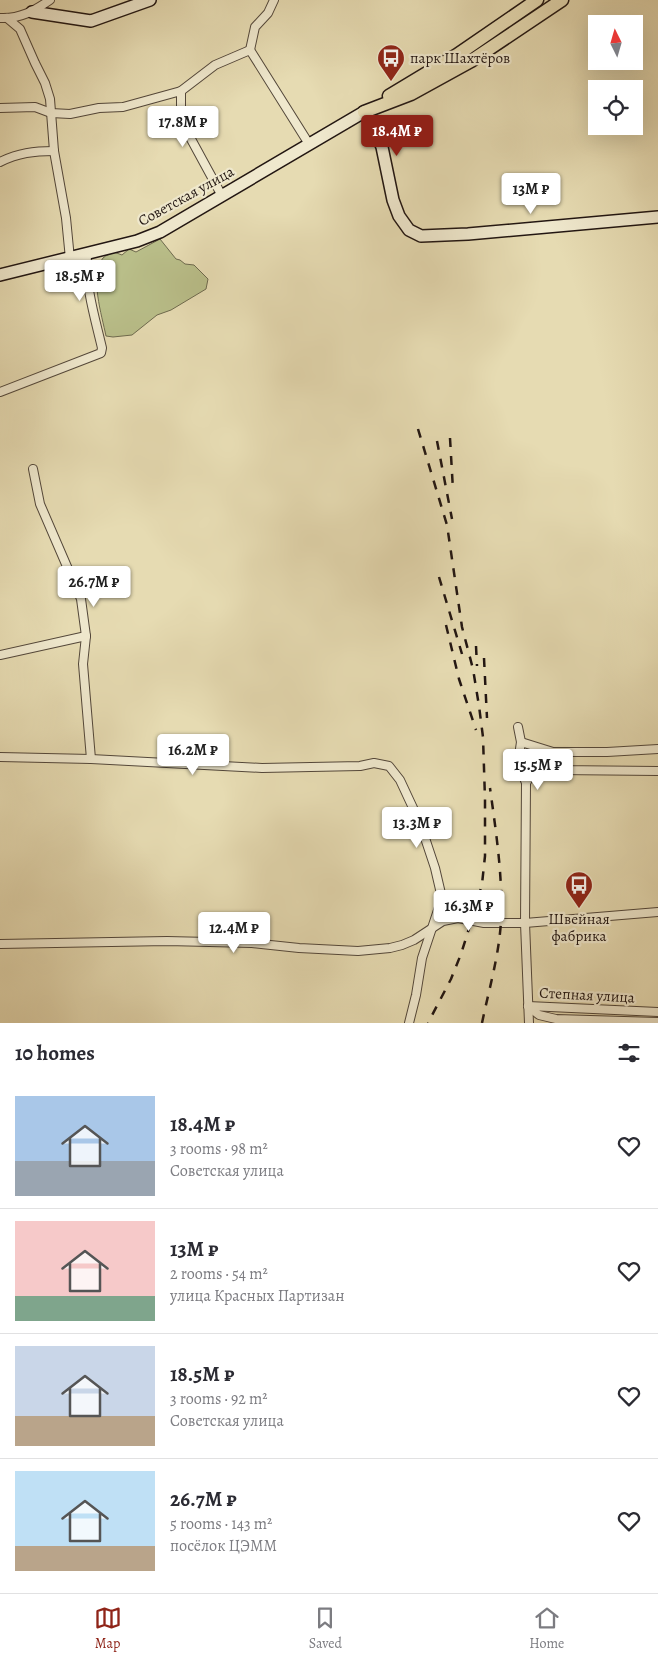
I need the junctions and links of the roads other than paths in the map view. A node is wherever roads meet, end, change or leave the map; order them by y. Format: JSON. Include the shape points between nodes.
{"nodes":[{"id":1,"x":50,"y":0,"type":"edge"},
{"id":2,"x":150,"y":0,"type":"edge"},
{"id":3,"x":274,"y":0,"type":"edge"},
{"id":4,"x":536,"y":0,"type":"edge"},
{"id":5,"x":562,"y":0,"type":"edge"},
{"id":6,"x":32,"y":12,"type":"junction"},
{"id":7,"x":3,"y":18,"type":"edge"},
{"id":8,"x":250,"y":50,"type":"junction"},
{"id":9,"x":181,"y":91,"type":"junction"},
{"id":10,"x":0,"y":108,"type":"edge"},
{"id":11,"x":364,"y":112,"type":"junction"},
{"id":12,"x":51,"y":114,"type":"junction"},
{"id":13,"x":309,"y":144,"type":"junction"},
{"id":14,"x":54,"y":151,"type":"junction"},
{"id":15,"x":0,"y":162,"type":"edge"},
{"id":16,"x":222,"y":196,"type":"junction"},
{"id":17,"x":658,"y":217,"type":"edge"},
{"id":18,"x":87,"y":255,"type":"junction"},
{"id":19,"x":70,"y":258,"type":"junction"},
{"id":20,"x":3,"y":276,"type":"edge"},
{"id":21,"x":0,"y":392,"type":"edge"},
{"id":22,"x":32,"y":469,"type":"dead end"},
{"id":23,"x":86,"y":636,"type":"junction"},
{"id":24,"x":0,"y":655,"type":"edge"},
{"id":25,"x":518,"y":727,"type":"dead end"},
{"id":26,"x":521,"y":742,"type":"junction"},
{"id":27,"x":658,"y":749,"type":"edge"},
{"id":28,"x":551,"y":756,"type":"junction"},
{"id":29,"x":0,"y":757,"type":"edge"},
{"id":30,"x":91,"y":760,"type":"junction"},
{"id":31,"x":658,"y":771,"type":"edge"},
{"id":32,"x":526,"y":782,"type":"junction"},
{"id":33,"x":442,"y":898,"type":"junction"},
{"id":34,"x":658,"y":912,"type":"edge"},
{"id":35,"x":458,"y":918,"type":"junction"},
{"id":36,"x":525,"y":923,"type":"junction"},
{"id":37,"x":432,"y":926,"type":"junction"},
{"id":38,"x":0,"y":944,"type":"edge"},
{"id":39,"x":528,"y":1006,"type":"junction"},
{"id":40,"x":658,"y":1012,"type":"edge"},
{"id":41,"x":658,"y":1022,"type":"edge"},
{"id":42,"x":409,"y":1023,"type":"edge"},
{"id":43,"x":529,"y":1023,"type":"edge"}],
"edges":[{"from":1,"to":6,"type":"street"},
{"from":2,"to":6,"type":"main road","via":[[91,21]]},
{"from":3,"to":8,"type":"street","via":[[255,27]]},
{"from":4,"to":11,"type":"main road","name":"Советская улица","via":[[457,55]]},
{"from":5,"to":11,"type":"main road","name":"Советская улица","via":[[462,66],[411,94]]},
{"from":6,"to":7,"type":"street"},
{"from":7,"to":12,"type":"street","via":[[20,29],[45,83]]},
{"from":8,"to":9,"type":"street","via":[[215,65]]},
{"from":8,"to":13,"type":"street"},
{"from":9,"to":12,"type":"street","via":[[123,108]]},
{"from":9,"to":16,"type":"street","via":[[185,128]]},
{"from":10,"to":12,"type":"street","via":[[35,107]]},
{"from":11,"to":13,"type":"main road","name":"Советская улица"},
{"from":11,"to":17,"type":"main road","via":[[382,147],[399,216],[409,230],[421,236]]},
{"from":12,"to":14,"type":"street"},
{"from":13,"to":16,"type":"main road","name":"Советская улица"},
{"from":14,"to":15,"type":"street","via":[[29,152]]},
{"from":14,"to":19,"type":"street"},
{"from":16,"to":18,"type":"main road","name":"Советская улица","via":[[160,232]]},
{"from":18,"to":19,"type":"main road","name":"Советская улица"},
{"from":18,"to":21,"type":"street","via":[[86,269],[101,353]]},
{"from":19,"to":20,"type":"main road","name":"Советская улица"},
{"from":22,"to":23,"type":"street","via":[[40,504],[81,599]]},
{"from":23,"to":24,"type":"street"},
{"from":23,"to":30,"type":"street","via":[[83,664]]},
{"from":25,"to":26,"type":"street"},
{"from":26,"to":28,"type":"street"},
{"from":26,"to":32,"type":"street","via":[[520,765]]},
{"from":27,"to":28,"type":"street"},
{"from":28,"to":31,"type":"street","via":[[557,770]]},
{"from":28,"to":32,"type":"street"},
{"from":29,"to":30,"type":"street"},
{"from":30,"to":33,"type":"street","via":[[262,768],[374,763],[388,766],[400,780],[420,823]]},
{"from":32,"to":36,"type":"street"},
{"from":33,"to":35,"type":"street"},
{"from":33,"to":37,"type":"street"},
{"from":34,"to":36,"type":"street"},
{"from":35,"to":36,"type":"street","via":[[484,923]]},
{"from":35,"to":37,"type":"street"},
{"from":36,"to":39,"type":"street"},
{"from":37,"to":38,"type":"street","via":[[402,945],[358,951],[176,941]]},
{"from":37,"to":42,"type":"street"},
{"from":39,"to":40,"type":"street","name":"Степная улица"},
{"from":39,"to":41,"type":"street","name":"Степная улица","via":[[539,1015],[556,1019]]},
{"from":39,"to":43,"type":"street"}]}
